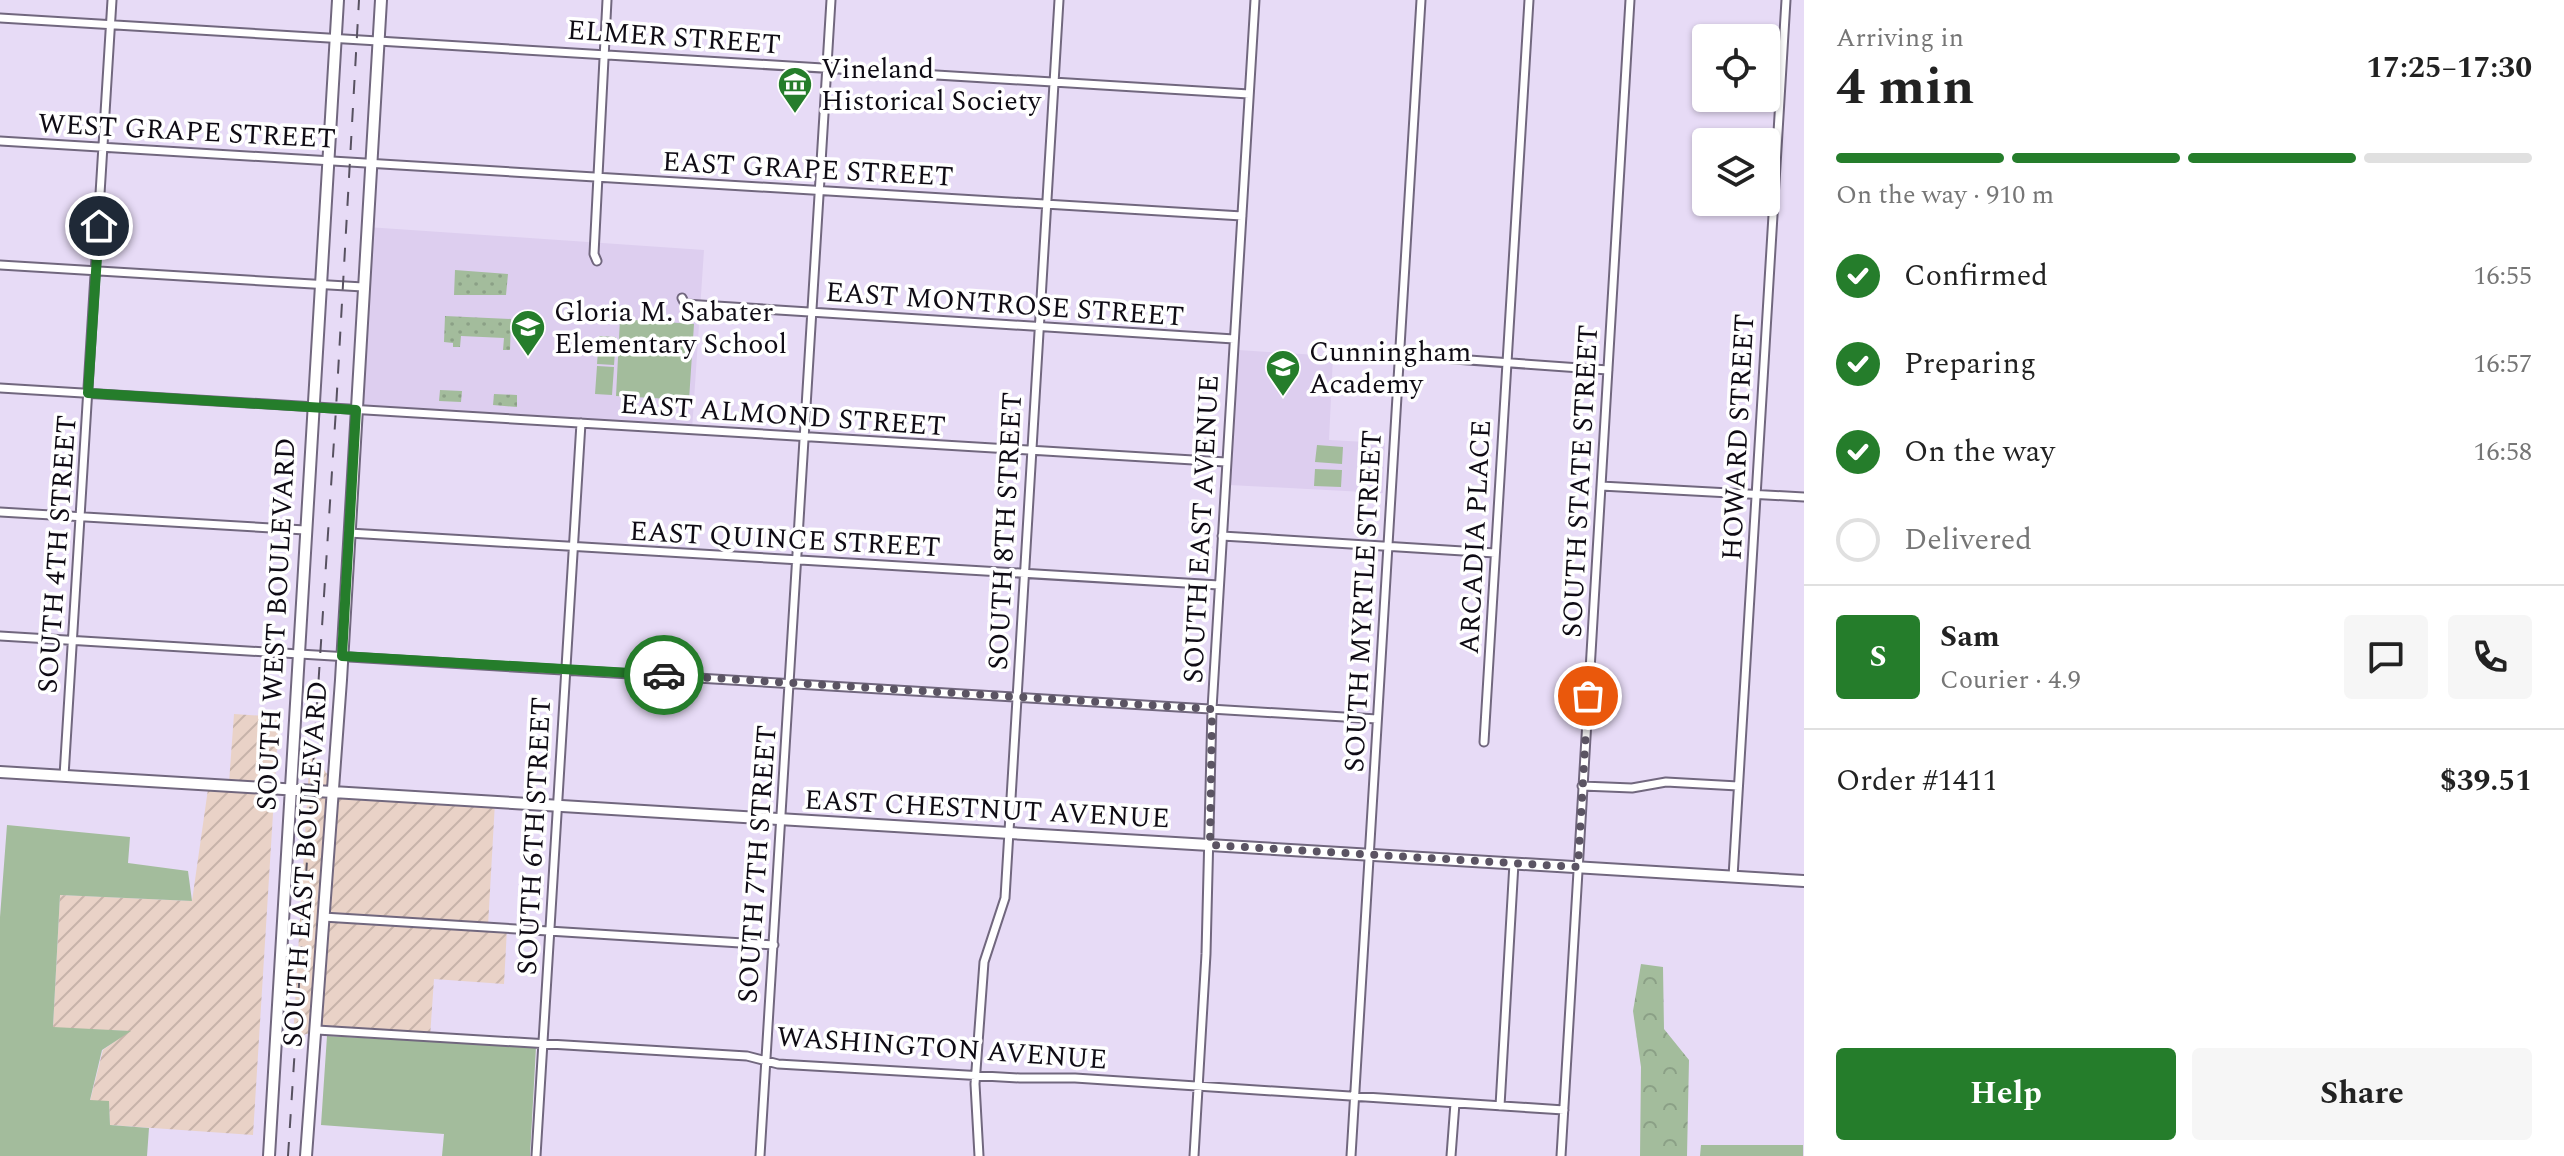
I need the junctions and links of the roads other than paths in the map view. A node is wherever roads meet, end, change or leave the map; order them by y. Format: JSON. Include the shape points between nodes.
{"nodes":[{"id":1,"x":112,"y":0,"type":"edge"},
{"id":2,"x":338,"y":0,"type":"edge"},
{"id":3,"x":381,"y":0,"type":"edge"},
{"id":4,"x":607,"y":0,"type":"edge"},
{"id":5,"x":831,"y":0,"type":"edge"},
{"id":6,"x":1059,"y":0,"type":"edge"},
{"id":7,"x":1255,"y":0,"type":"edge"},
{"id":8,"x":1421,"y":0,"type":"edge"},
{"id":9,"x":1529,"y":0,"type":"edge"},
{"id":10,"x":1630,"y":0,"type":"edge"},
{"id":11,"x":1786,"y":0,"type":"edge"},
{"id":12,"x":0,"y":18,"type":"edge"},
{"id":13,"x":111,"y":24,"type":"junction"},
{"id":14,"x":336,"y":38,"type":"junction"},
{"id":15,"x":378,"y":41,"type":"junction"},
{"id":16,"x":604,"y":54,"type":"junction"},
{"id":17,"x":827,"y":68,"type":"junction"},
{"id":18,"x":1053,"y":82,"type":"junction"},
{"id":19,"x":1249,"y":94,"type":"junction"},
{"id":20,"x":0,"y":141,"type":"edge"},
{"id":21,"x":103,"y":148,"type":"junction"},
{"id":22,"x":329,"y":161,"type":"junction"},
{"id":23,"x":371,"y":163,"type":"junction"},
{"id":24,"x":596,"y":177,"type":"junction"},
{"id":25,"x":819,"y":191,"type":"junction"},
{"id":26,"x":1046,"y":205,"type":"junction"},
{"id":27,"x":1242,"y":216,"type":"junction"},
{"id":28,"x":597,"y":261,"type":"dead end"},
{"id":29,"x":0,"y":265,"type":"edge"},
{"id":30,"x":96,"y":271,"type":"junction"},
{"id":31,"x":321,"y":284,"type":"junction"},
{"id":32,"x":363,"y":287,"type":"junction"},
{"id":33,"x":682,"y":298,"type":"dead end"},
{"id":34,"x":812,"y":314,"type":"junction"},
{"id":35,"x":1038,"y":328,"type":"junction"},
{"id":36,"x":1234,"y":339,"type":"junction"},
{"id":37,"x":1399,"y":355,"type":"junction"},
{"id":38,"x":1507,"y":363,"type":"junction"},
{"id":39,"x":1608,"y":370,"type":"junction"},
{"id":40,"x":0,"y":388,"type":"edge"},
{"id":41,"x":88,"y":393,"type":"junction"},
{"id":42,"x":312,"y":407,"type":"junction"},
{"id":43,"x":356,"y":410,"type":"junction"},
{"id":44,"x":581,"y":423,"type":"junction"},
{"id":45,"x":805,"y":437,"type":"junction"},
{"id":46,"x":1031,"y":451,"type":"junction"},
{"id":47,"x":1226,"y":462,"type":"junction"},
{"id":48,"x":1601,"y":486,"type":"junction"},
{"id":49,"x":1756,"y":495,"type":"junction"},
{"id":50,"x":1804,"y":497,"type":"edge"},
{"id":51,"x":0,"y":512,"type":"edge"},
{"id":52,"x":81,"y":516,"type":"junction"},
{"id":53,"x":305,"y":530,"type":"junction"},
{"id":54,"x":349,"y":533,"type":"junction"},
{"id":55,"x":1222,"y":536,"type":"junction"},
{"id":56,"x":1388,"y":546,"type":"junction"},
{"id":57,"x":573,"y":547,"type":"junction"},
{"id":58,"x":1495,"y":553,"type":"junction"},
{"id":59,"x":797,"y":561,"type":"junction"},
{"id":60,"x":1023,"y":574,"type":"junction"},
{"id":61,"x":1219,"y":585,"type":"junction"},
{"id":62,"x":0,"y":636,"type":"edge"},
{"id":63,"x":73,"y":641,"type":"junction"},
{"id":64,"x":297,"y":653,"type":"junction"},
{"id":65,"x":342,"y":656,"type":"junction"},
{"id":66,"x":565,"y":669,"type":"junction"},
{"id":67,"x":790,"y":684,"type":"junction"},
{"id":68,"x":1017,"y":697,"type":"junction"},
{"id":69,"x":1212,"y":709,"type":"junction"},
{"id":70,"x":1377,"y":719,"type":"junction"},
{"id":71,"x":1484,"y":742,"type":"dead end"},
{"id":72,"x":0,"y":772,"type":"edge"},
{"id":73,"x":64,"y":776,"type":"junction"},
{"id":74,"x":1582,"y":786,"type":"junction"},
{"id":75,"x":1738,"y":786,"type":"junction"},
{"id":76,"x":289,"y":789,"type":"junction"},
{"id":77,"x":332,"y":792,"type":"junction"},
{"id":78,"x":556,"y":805,"type":"junction"},
{"id":79,"x":781,"y":819,"type":"junction"},
{"id":80,"x":1008,"y":833,"type":"junction"},
{"id":81,"x":1210,"y":845,"type":"junction"},
{"id":82,"x":1369,"y":854,"type":"junction"},
{"id":83,"x":1514,"y":863,"type":"junction"},
{"id":84,"x":1578,"y":867,"type":"junction"},
{"id":85,"x":1733,"y":877,"type":"junction"},
{"id":86,"x":1804,"y":881,"type":"edge"},
{"id":87,"x":323,"y":917,"type":"junction"},
{"id":88,"x":550,"y":931,"type":"junction"},
{"id":89,"x":774,"y":945,"type":"junction"},
{"id":90,"x":317,"y":1030,"type":"junction"},
{"id":91,"x":542,"y":1044,"type":"junction"},
{"id":92,"x":766,"y":1059,"type":"junction"},
{"id":93,"x":976,"y":1075,"type":"junction"},
{"id":94,"x":1199,"y":1086,"type":"junction"},
{"id":95,"x":1355,"y":1097,"type":"junction"},
{"id":96,"x":1455,"y":1103,"type":"junction"},
{"id":97,"x":1500,"y":1106,"type":"junction"},
{"id":98,"x":1564,"y":1110,"type":"junction"},
{"id":99,"x":269,"y":1156,"type":"edge"},
{"id":100,"x":306,"y":1156,"type":"edge"},
{"id":101,"x":536,"y":1156,"type":"edge"},
{"id":102,"x":760,"y":1156,"type":"edge"},
{"id":103,"x":979,"y":1156,"type":"edge"},
{"id":104,"x":1194,"y":1156,"type":"edge"},
{"id":105,"x":1351,"y":1156,"type":"edge"},
{"id":106,"x":1451,"y":1156,"type":"edge"},
{"id":107,"x":1561,"y":1156,"type":"edge"}],
"edges":[{"from":1,"to":13,"type":"street","name":"SOUTH 4TH STREET"},
{"from":2,"to":14,"type":"main road","name":"SOUTH WEST BOULEVARD"},
{"from":3,"to":15,"type":"main road","name":"SOUTH EAST BOULEVARD"},
{"from":4,"to":16,"type":"street"},
{"from":5,"to":17,"type":"street","name":"SOUTH 7TH STREET"},
{"from":6,"to":18,"type":"street","name":"SOUTH 8TH STREET"},
{"from":7,"to":19,"type":"street","name":"SOUTH EAST AVENUE"},
{"from":8,"to":37,"type":"street","name":"SOUTH MYRTLE STREET"},
{"from":9,"to":38,"type":"street","name":"ARCADIA PLACE"},
{"from":10,"to":39,"type":"street","name":"SOUTH STATE STREET"},
{"from":11,"to":49,"type":"street","name":"HOWARD STREET"},
{"from":12,"to":13,"type":"street","name":"ELMER STREET"},
{"from":13,"to":14,"type":"street","name":"ELMER STREET"},
{"from":13,"to":21,"type":"street","name":"SOUTH 4TH STREET"},
{"from":14,"to":15,"type":"street","name":"ELMER STREET"},
{"from":14,"to":22,"type":"main road","name":"SOUTH WEST BOULEVARD"},
{"from":15,"to":16,"type":"street","name":"ELMER STREET"},
{"from":15,"to":23,"type":"main road","name":"SOUTH EAST BOULEVARD"},
{"from":16,"to":17,"type":"street","name":"ELMER STREET"},
{"from":16,"to":24,"type":"street"},
{"from":17,"to":18,"type":"street","name":"ELMER STREET"},
{"from":17,"to":25,"type":"street","name":"SOUTH 7TH STREET"},
{"from":18,"to":19,"type":"street","name":"ELMER STREET"},
{"from":18,"to":26,"type":"street","name":"SOUTH 8TH STREET"},
{"from":19,"to":27,"type":"street","name":"SOUTH EAST AVENUE"},
{"from":20,"to":21,"type":"street","name":"WEST GRAPE STREET"},
{"from":21,"to":22,"type":"street","name":"WEST GRAPE STREET"},
{"from":21,"to":30,"type":"street","name":"SOUTH 4TH STREET"},
{"from":22,"to":23,"type":"street","name":"WEST GRAPE STREET"},
{"from":22,"to":31,"type":"main road","name":"SOUTH WEST BOULEVARD"},
{"from":23,"to":24,"type":"street","name":"EAST GRAPE STREET"},
{"from":23,"to":32,"type":"main road","name":"SOUTH EAST BOULEVARD"},
{"from":24,"to":25,"type":"street","name":"EAST GRAPE STREET"},
{"from":24,"to":28,"type":"street"},
{"from":25,"to":26,"type":"street","name":"EAST GRAPE STREET"},
{"from":25,"to":34,"type":"street","name":"SOUTH 7TH STREET"},
{"from":26,"to":27,"type":"street","name":"EAST GRAPE STREET"},
{"from":26,"to":35,"type":"street","name":"SOUTH 8TH STREET"},
{"from":27,"to":36,"type":"street","name":"SOUTH EAST AVENUE"},
{"from":29,"to":30,"type":"street"},
{"from":30,"to":31,"type":"street"},
{"from":30,"to":41,"type":"street","name":"SOUTH 4TH STREET"},
{"from":31,"to":32,"type":"street"},
{"from":31,"to":42,"type":"main road","name":"SOUTH WEST BOULEVARD"},
{"from":32,"to":43,"type":"main road","name":"SOUTH EAST BOULEVARD"},
{"from":33,"to":34,"type":"street","name":"EAST MONTROSE STREET","via":[[685,304]]},
{"from":34,"to":35,"type":"street","name":"EAST MONTROSE STREET"},
{"from":34,"to":45,"type":"street","name":"SOUTH 7TH STREET"},
{"from":35,"to":36,"type":"street","name":"EAST MONTROSE STREET"},
{"from":35,"to":46,"type":"street","name":"SOUTH 8TH STREET"},
{"from":36,"to":47,"type":"street","name":"SOUTH EAST AVENUE"},
{"from":37,"to":38,"type":"street"},
{"from":37,"to":56,"type":"street","name":"SOUTH MYRTLE STREET"},
{"from":38,"to":39,"type":"street"},
{"from":38,"to":58,"type":"street","name":"ARCADIA PLACE"},
{"from":39,"to":48,"type":"street","name":"SOUTH STATE STREET"},
{"from":40,"to":41,"type":"street","name":"EAST ALMOND STREET"},
{"from":41,"to":42,"type":"street","name":"EAST ALMOND STREET"},
{"from":41,"to":52,"type":"street","name":"SOUTH 4TH STREET"},
{"from":42,"to":43,"type":"street","name":"EAST ALMOND STREET"},
{"from":42,"to":53,"type":"main road","name":"SOUTH WEST BOULEVARD"},
{"from":43,"to":44,"type":"street","name":"EAST ALMOND STREET"},
{"from":43,"to":54,"type":"main road","name":"SOUTH EAST BOULEVARD"},
{"from":44,"to":45,"type":"street","name":"EAST ALMOND STREET"},
{"from":44,"to":57,"type":"street","name":"SOUTH 6TH STREET"},
{"from":45,"to":46,"type":"street","name":"EAST ALMOND STREET"},
{"from":45,"to":59,"type":"street","name":"SOUTH 7TH STREET"},
{"from":46,"to":47,"type":"street","name":"EAST ALMOND STREET"},
{"from":46,"to":60,"type":"street","name":"SOUTH 8TH STREET"},
{"from":47,"to":55,"type":"street","name":"SOUTH EAST AVENUE"},
{"from":48,"to":49,"type":"street"},
{"from":48,"to":74,"type":"street","name":"SOUTH STATE STREET"},
{"from":49,"to":50,"type":"street"},
{"from":49,"to":75,"type":"street","name":"HOWARD STREET"},
{"from":51,"to":52,"type":"street"},
{"from":52,"to":53,"type":"street"},
{"from":52,"to":63,"type":"street","name":"SOUTH 4TH STREET"},
{"from":53,"to":64,"type":"main road","name":"SOUTH WEST BOULEVARD"},
{"from":54,"to":57,"type":"street","name":"EAST QUINCE STREET"},
{"from":54,"to":65,"type":"main road","name":"SOUTH EAST BOULEVARD"},
{"from":55,"to":56,"type":"street"},
{"from":55,"to":61,"type":"street","name":"SOUTH EAST AVENUE"},
{"from":56,"to":58,"type":"street"},
{"from":56,"to":70,"type":"street","name":"SOUTH MYRTLE STREET"},
{"from":57,"to":59,"type":"street","name":"EAST QUINCE STREET"},
{"from":57,"to":66,"type":"street","name":"SOUTH 6TH STREET"},
{"from":58,"to":71,"type":"street","name":"ARCADIA PLACE"},
{"from":59,"to":60,"type":"street","name":"EAST QUINCE STREET"},
{"from":59,"to":67,"type":"street","name":"SOUTH 7TH STREET"},
{"from":60,"to":61,"type":"street","name":"EAST QUINCE STREET"},
{"from":60,"to":68,"type":"street","name":"SOUTH 8TH STREET"},
{"from":61,"to":69,"type":"street","name":"SOUTH EAST AVENUE"},
{"from":62,"to":63,"type":"street"},
{"from":63,"to":64,"type":"street"},
{"from":63,"to":73,"type":"street","name":"SOUTH 4TH STREET"},
{"from":64,"to":65,"type":"street"},
{"from":64,"to":76,"type":"main road","name":"SOUTH WEST BOULEVARD"},
{"from":65,"to":66,"type":"street"},
{"from":65,"to":77,"type":"main road","name":"SOUTH EAST BOULEVARD"},
{"from":66,"to":67,"type":"street"},
{"from":66,"to":78,"type":"street","name":"SOUTH 6TH STREET"},
{"from":67,"to":68,"type":"street"},
{"from":67,"to":79,"type":"street","name":"SOUTH 7TH STREET"},
{"from":68,"to":69,"type":"street"},
{"from":68,"to":80,"type":"street","name":"SOUTH 8TH STREET"},
{"from":69,"to":70,"type":"street"},
{"from":69,"to":81,"type":"street","name":"SOUTH EAST AVENUE"},
{"from":70,"to":82,"type":"street","name":"SOUTH MYRTLE STREET"},
{"from":72,"to":73,"type":"main road","name":"EAST CHESTNUT AVENUE"},
{"from":73,"to":76,"type":"main road","name":"EAST CHESTNUT AVENUE"},
{"from":74,"to":75,"type":"street"},
{"from":74,"to":84,"type":"street","name":"SOUTH STATE STREET"},
{"from":75,"to":85,"type":"street","name":"HOWARD STREET"},
{"from":76,"to":77,"type":"main road","name":"EAST CHESTNUT AVENUE"},
{"from":76,"to":99,"type":"main road","name":"SOUTH WEST BOULEVARD"},
{"from":77,"to":78,"type":"main road","name":"EAST CHESTNUT AVENUE"},
{"from":77,"to":87,"type":"main road","name":"SOUTH EAST BOULEVARD"},
{"from":78,"to":79,"type":"main road","name":"EAST CHESTNUT AVENUE"},
{"from":78,"to":88,"type":"street","name":"SOUTH 6TH STREET"},
{"from":79,"to":80,"type":"main road","name":"EAST CHESTNUT AVENUE"},
{"from":79,"to":89,"type":"street","name":"SOUTH 7TH STREET"},
{"from":80,"to":81,"type":"main road","name":"EAST CHESTNUT AVENUE"},
{"from":80,"to":93,"type":"street","name":"SOUTH 8TH STREET","via":[[1005,898],[985,953]]},
{"from":81,"to":82,"type":"main road","name":"EAST CHESTNUT AVENUE"},
{"from":81,"to":94,"type":"street","name":"SOUTH EAST AVENUE"},
{"from":82,"to":83,"type":"main road","name":"EAST CHESTNUT AVENUE"},
{"from":82,"to":95,"type":"street","name":"SOUTH MYRTLE STREET"},
{"from":83,"to":84,"type":"main road","name":"EAST CHESTNUT AVENUE"},
{"from":83,"to":97,"type":"street"},
{"from":84,"to":85,"type":"main road","name":"EAST CHESTNUT AVENUE"},
{"from":84,"to":98,"type":"street","name":"SOUTH STATE STREET"},
{"from":85,"to":86,"type":"main road","name":"EAST CHESTNUT AVENUE"},
{"from":87,"to":88,"type":"street"},
{"from":87,"to":90,"type":"main road","name":"SOUTH EAST BOULEVARD"},
{"from":88,"to":89,"type":"street"},
{"from":88,"to":91,"type":"street","name":"SOUTH 6TH STREET"},
{"from":89,"to":92,"type":"street","name":"SOUTH 7TH STREET"},
{"from":90,"to":91,"type":"street","name":"WASHINGTON AVENUE"},
{"from":90,"to":100,"type":"main road","name":"SOUTH EAST BOULEVARD"},
{"from":91,"to":92,"type":"street","name":"WASHINGTON AVENUE"},
{"from":91,"to":101,"type":"street","name":"SOUTH 6TH STREET"},
{"from":92,"to":93,"type":"street","name":"WASHINGTON AVENUE","via":[[778,1064]]},
{"from":92,"to":102,"type":"street","name":"SOUTH 7TH STREET"},
{"from":93,"to":94,"type":"street","name":"WASHINGTON AVENUE"},
{"from":93,"to":103,"type":"street","name":"SOUTH 8TH STREET"},
{"from":94,"to":95,"type":"street","name":"WASHINGTON AVENUE"},
{"from":94,"to":104,"type":"street","name":"SOUTH EAST AVENUE"},
{"from":95,"to":96,"type":"street","name":"WASHINGTON AVENUE"},
{"from":95,"to":105,"type":"street","name":"SOUTH MYRTLE STREET"},
{"from":96,"to":97,"type":"street","name":"WASHINGTON AVENUE"},
{"from":96,"to":106,"type":"street"},
{"from":97,"to":98,"type":"street","name":"WASHINGTON AVENUE"},
{"from":98,"to":107,"type":"street","name":"SOUTH STATE STREET"}]}
